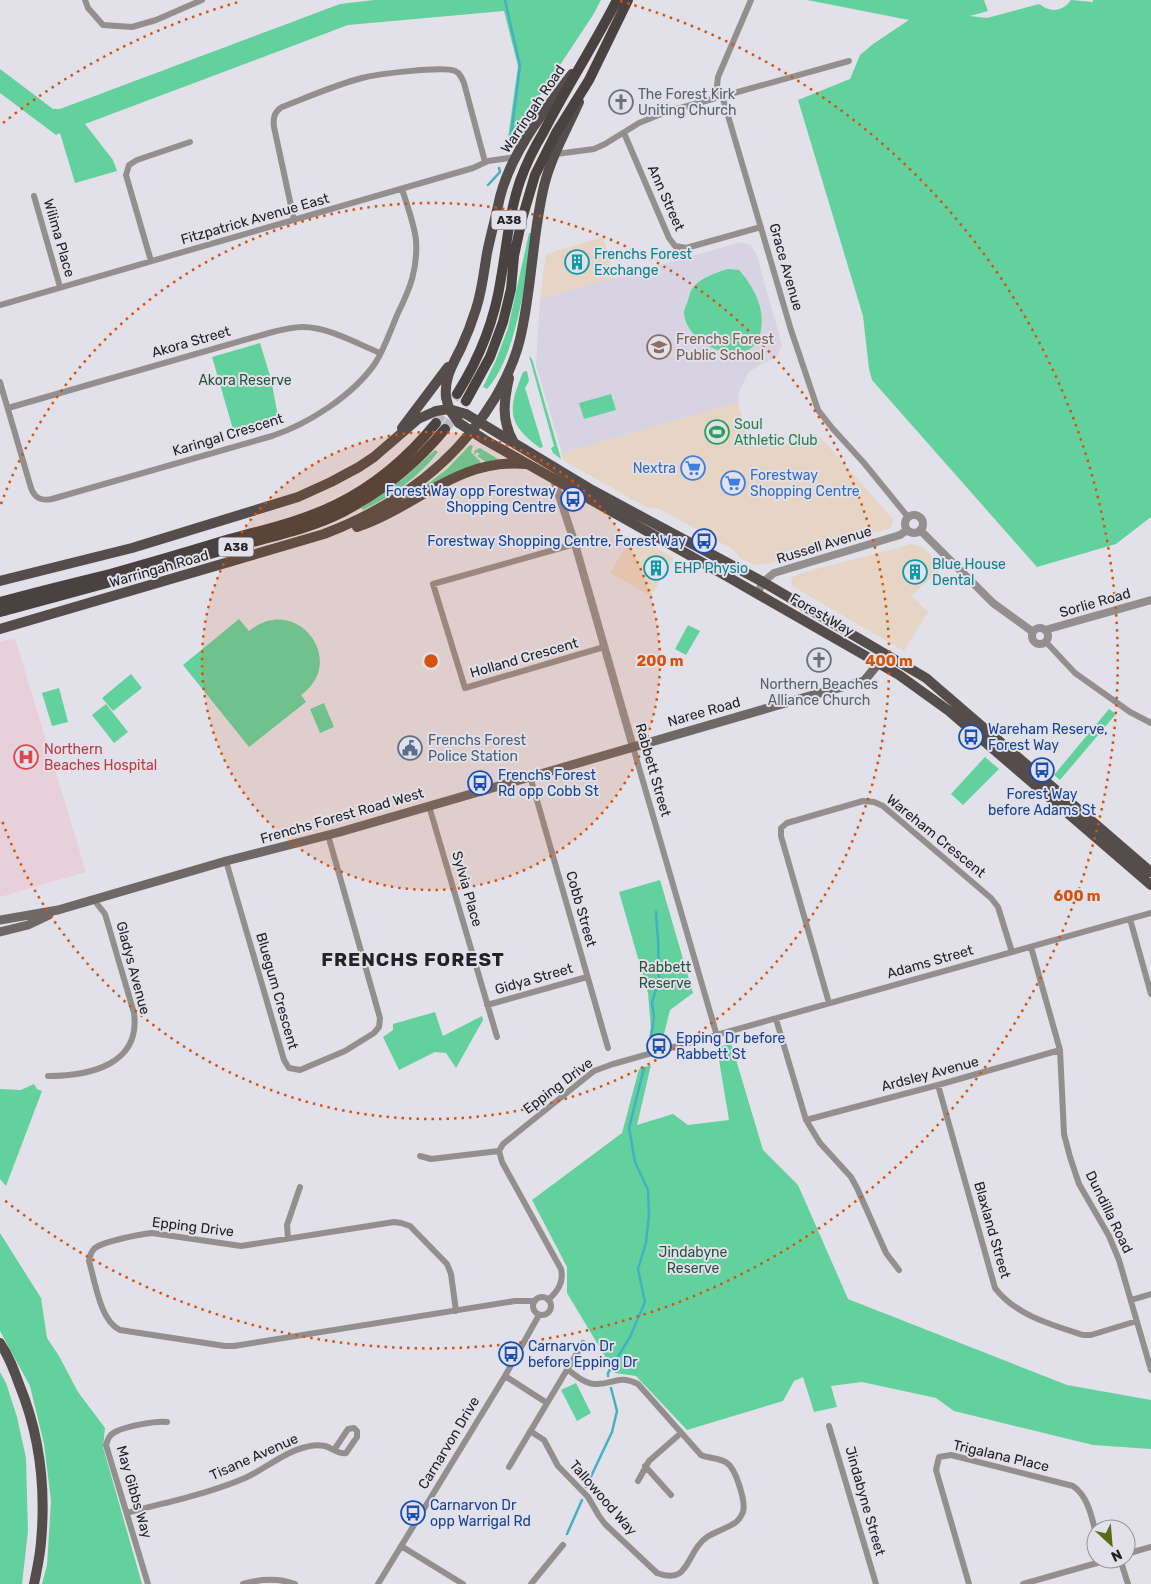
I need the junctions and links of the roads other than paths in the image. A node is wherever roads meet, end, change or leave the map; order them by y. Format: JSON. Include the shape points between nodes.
{"nodes":[{"id":1,"x":85,"y":0,"type":"edge"},
{"id":2,"x":202,"y":0,"type":"edge"},
{"id":3,"x":617,"y":0,"type":"edge"},
{"id":4,"x":628,"y":0,"type":"edge"},
{"id":5,"x":751,"y":0,"type":"edge"},
{"id":6,"x":587,"y":55,"type":"junction"},
{"id":7,"x":849,"y":61,"type":"dead end"},
{"id":8,"x":588,"y":80,"type":"junction"},
{"id":9,"x":721,"y":97,"type":"junction"},
{"id":10,"x":624,"y":133,"type":"junction"},
{"id":11,"x":190,"y":142,"type":"dead end"},
{"id":12,"x":556,"y":154,"type":"junction"},
{"id":13,"x":516,"y":157,"type":"junction"},
{"id":14,"x":487,"y":161,"type":"junction"},
{"id":15,"x":402,"y":188,"type":"junction"},
{"id":16,"x":34,"y":196,"type":"dead end"},
{"id":17,"x":294,"y":220,"type":"junction"},
{"id":18,"x":761,"y":227,"type":"junction"},
{"id":19,"x":151,"y":262,"type":"junction"},
{"id":20,"x":60,"y":287,"type":"junction"},
{"id":21,"x":0,"y":305,"type":"edge"},
{"id":22,"x":459,"y":351,"type":"junction"},
{"id":23,"x":380,"y":353,"type":"junction"},
{"id":24,"x":512,"y":366,"type":"junction"},
{"id":25,"x":0,"y":382,"type":"edge"},
{"id":26,"x":457,"y":394,"type":"tunnel mouth"},
{"id":27,"x":466,"y":401,"type":"tunnel mouth"},
{"id":28,"x":8,"y":408,"type":"junction"},
{"id":29,"x":449,"y":409,"type":"junction"},
{"id":30,"x":479,"y":422,"type":"junction"},
{"id":31,"x":436,"y":423,"type":"tunnel mouth"},
{"id":32,"x":445,"y":429,"type":"tunnel mouth"},
{"id":33,"x":472,"y":432,"type":"junction"},
{"id":34,"x":391,"y":442,"type":"junction"},
{"id":35,"x":513,"y":442,"type":"junction"},
{"id":36,"x":529,"y":465,"type":"junction"},
{"id":37,"x":553,"y":478,"type":"junction"},
{"id":38,"x":908,"y":517,"type":"junction"},
{"id":39,"x":907,"y":530,"type":"junction"},
{"id":40,"x":920,"y":530,"type":"junction"},
{"id":41,"x":307,"y":540,"type":"junction"},
{"id":42,"x":575,"y":544,"type":"junction"},
{"id":43,"x":0,"y":582,"type":"edge"},
{"id":44,"x":763,"y":582,"type":"junction"},
{"id":45,"x":30,"y":594,"type":"junction"},
{"id":46,"x":757,"y":594,"type":"junction"},
{"id":47,"x":0,"y":598,"type":"edge"},
{"id":48,"x":1151,"y":600,"type":"edge"},
{"id":49,"x":0,"y":602,"type":"edge"},
{"id":50,"x":0,"y":612,"type":"edge"},
{"id":51,"x":0,"y":629,"type":"edge"},
{"id":52,"x":1045,"y":630,"type":"junction"},
{"id":53,"x":1033,"y":632,"type":"junction"},
{"id":54,"x":1046,"y":642,"type":"junction"},
{"id":55,"x":604,"y":647,"type":"junction"},
{"id":56,"x":886,"y":654,"type":"junction"},
{"id":57,"x":880,"y":664,"type":"junction"},
{"id":58,"x":1151,"y":724,"type":"edge"},
{"id":59,"x":633,"y":747,"type":"junction"},
{"id":60,"x":530,"y":776,"type":"junction"},
{"id":61,"x":429,"y":806,"type":"junction"},
{"id":62,"x":328,"y":835,"type":"junction"},
{"id":63,"x":226,"y":861,"type":"junction"},
{"id":64,"x":1151,"y":872,"type":"edge"},
{"id":65,"x":1151,"y":885,"type":"edge"},
{"id":66,"x":94,"y":900,"type":"junction"},
{"id":67,"x":58,"y":910,"type":"junction"},
{"id":68,"x":1151,"y":913,"type":"edge"},
{"id":69,"x":0,"y":920,"type":"edge"},
{"id":70,"x":1130,"y":920,"type":"junction"},
{"id":71,"x":0,"y":932,"type":"edge"},
{"id":72,"x":1031,"y":947,"type":"junction"},
{"id":73,"x":1012,"y":952,"type":"junction"},
{"id":74,"x":587,"y":977,"type":"junction"},
{"id":75,"x":1151,"y":994,"type":"edge"},
{"id":76,"x":830,"y":1003,"type":"junction"},
{"id":77,"x":488,"y":1005,"type":"junction"},
{"id":78,"x":776,"y":1019,"type":"junction"},
{"id":79,"x":717,"y":1036,"type":"junction"},
{"id":80,"x":497,"y":1037,"type":"dead end"},
{"id":81,"x":608,"y":1048,"type":"dead end"},
{"id":82,"x":1060,"y":1050,"type":"junction"},
{"id":83,"x":48,"y":1076,"type":"dead end"},
{"id":84,"x":938,"y":1085,"type":"junction"},
{"id":85,"x":806,"y":1120,"type":"junction"},
{"id":86,"x":499,"y":1151,"type":"junction"},
{"id":87,"x":420,"y":1156,"type":"dead end"},
{"id":88,"x":300,"y":1187,"type":"dead end"},
{"id":89,"x":288,"y":1238,"type":"junction"},
{"id":90,"x":898,"y":1270,"type":"dead end"},
{"id":91,"x":1151,"y":1294,"type":"edge"},
{"id":92,"x":548,"y":1300,"type":"junction"},
{"id":93,"x":1131,"y":1300,"type":"junction"},
{"id":94,"x":535,"y":1301,"type":"junction"},
{"id":95,"x":456,"y":1311,"type":"junction"},
{"id":96,"x":539,"y":1315,"type":"junction"},
{"id":97,"x":1137,"y":1321,"type":"junction"},
{"id":98,"x":0,"y":1343,"type":"edge"},
{"id":99,"x":583,"y":1343,"type":"dead end"},
{"id":100,"x":567,"y":1370,"type":"junction"},
{"id":101,"x":1151,"y":1370,"type":"edge"},
{"id":102,"x":505,"y":1376,"type":"junction"},
{"id":103,"x":547,"y":1403,"type":"junction"},
{"id":104,"x":167,"y":1422,"type":"dead end"},
{"id":105,"x":829,"y":1426,"type":"dead end"},
{"id":106,"x":530,"y":1431,"type":"junction"},
{"id":107,"x":681,"y":1433,"type":"junction"},
{"id":108,"x":334,"y":1450,"type":"dead end"},
{"id":109,"x":645,"y":1466,"type":"junction"},
{"id":110,"x":509,"y":1467,"type":"dead end"},
{"id":111,"x":638,"y":1481,"type":"dead end"},
{"id":112,"x":671,"y":1495,"type":"dead end"},
{"id":113,"x":127,"y":1513,"type":"junction"},
{"id":114,"x":1091,"y":1519,"type":"edge"},
{"id":115,"x":563,"y":1545,"type":"dead end"},
{"id":116,"x":401,"y":1546,"type":"junction"},
{"id":117,"x":1151,"y":1547,"type":"edge"},
{"id":118,"x":1136,"y":1551,"type":"edge"},
{"id":119,"x":1086,"y":1565,"type":"edge"},
{"id":120,"x":1123,"y":1569,"type":"edge"},
{"id":121,"x":34,"y":1584,"type":"edge"},
{"id":122,"x":148,"y":1584,"type":"edge"},
{"id":123,"x":243,"y":1584,"type":"edge"},
{"id":124,"x":295,"y":1584,"type":"edge"},
{"id":125,"x":378,"y":1584,"type":"edge"},
{"id":126,"x":463,"y":1584,"type":"edge"},
{"id":127,"x":531,"y":1584,"type":"edge"},
{"id":128,"x":876,"y":1584,"type":"edge"},
{"id":129,"x":969,"y":1584,"type":"edge"},
{"id":130,"x":1023,"y":1584,"type":"edge"},
{"id":131,"x":1128,"y":1584,"type":"edge"}],
"edges":[{"from":1,"to":2,"type":"street","via":[[103,26],[132,26],[156,20]]},
{"from":3,"to":6,"type":"highway","name":"Warringah Road","number":"A38"},
{"from":4,"to":8,"type":"highway","name":"Warringah Road","number":"A38"},
{"from":5,"to":9,"type":"street","name":"Grace Avenue","via":[[718,77]]},
{"from":6,"to":13,"type":"main road","name":"Warringah Road","number":"A38","via":[[543,113]]},
{"from":6,"to":26,"type":"highway","name":"Warringah Road","number":"A38","via":[[551,116],[520,180],[512,206],[493,316],[478,356]]},
{"from":7,"to":9,"type":"street"},
{"from":8,"to":12,"type":"main road","name":"Warringah Road","number":"A38"},
{"from":8,"to":27,"type":"highway","name":"Warringah Road","number":"A38","via":[[535,175],[520,228],[503,322],[490,357]]},
{"from":9,"to":10,"type":"street","via":[[651,117]]},
{"from":9,"to":18,"type":"street","name":"Grace Avenue"},
{"from":10,"to":12,"type":"street","via":[[594,149]]},
{"from":10,"to":18,"type":"street","name":"Ann Street","via":[[675,246],[686,248]]},
{"from":11,"to":19,"type":"street","via":[[129,165],[126,175]]},
{"from":12,"to":24,"type":"main road","name":"Warringah Road","number":"A38","via":[[538,213],[527,305]]},
{"from":13,"to":14,"type":"street","name":"Fitzpatrick Avenue East"},
{"from":13,"to":22,"type":"main road","name":"Warringah Road","number":"A38","via":[[501,195],[479,301]]},
{"from":14,"to":15,"type":"street","name":"Fitzpatrick Avenue East"},
{"from":14,"to":17,"type":"street","via":[[464,83],[458,73],[439,70],[374,75],[355,80],[275,113],[274,127]]},
{"from":15,"to":17,"type":"street","name":"Fitzpatrick Avenue East"},
{"from":15,"to":23,"type":"street","name":"Karingal Crescent","via":[[416,239],[414,271],[411,286]]},
{"from":16,"to":20,"type":"street","name":"Wilima Place"},
{"from":17,"to":19,"type":"street","name":"Fitzpatrick Avenue East"},
{"from":18,"to":38,"type":"street","name":"Grace Avenue","via":[[818,410]]},
{"from":19,"to":20,"type":"street","name":"Fitzpatrick Avenue East"},
{"from":20,"to":21,"type":"street","name":"Fitzpatrick Avenue East"},
{"from":22,"to":29,"type":"main road","name":"Warringah Road","bridge":true,"via":[[445,384]]},
{"from":22,"to":34,"type":"main road","number":"A38"},
{"from":23,"to":28,"type":"street","name":"Akora Street","via":[[326,331],[292,327]]},
{"from":23,"to":28,"type":"street","name":"Karingal Crescent","via":[[364,377],[322,411],[292,428],[47,500],[33,494]]},
{"from":24,"to":30,"type":"main road","name":"Warringah Road","number":"A38"},
{"from":24,"to":35,"type":"main road","via":[[504,417]]},
{"from":25,"to":28,"type":"street","name":"Karingal Crescent"},
{"from":29,"to":30,"type":"main road","name":"Warringah Road","bridge":true},
{"from":29,"to":33,"type":"main road","name":"Warringah Road","bridge":true,"via":[[459,423]]},
{"from":29,"to":34,"type":"main road","name":"Warringah Road","bridge":true,"via":[[418,419]]},
{"from":30,"to":33,"type":"main road","name":"Warringah Road","number":"A38"},
{"from":30,"to":35,"type":"main road","name":"Forest Way"},
{"from":31,"to":45,"type":"highway","name":"Warringah Road","number":"A38","via":[[390,470],[337,505],[304,518]]},
{"from":32,"to":50,"type":"highway","name":"Warringah Road","number":"A38","via":[[430,448],[397,478],[341,513],[206,555]]},
{"from":33,"to":36,"type":"main road","name":"Forest Way"},
{"from":33,"to":41,"type":"main road","name":"Warringah Road","number":"A38","via":[[440,467],[399,498],[354,522]]},
{"from":34,"to":43,"type":"main road","name":"Warringah Road","number":"A38","via":[[344,476],[298,497],[132,548]]},
{"from":35,"to":44,"type":"main road","name":"Forest Way","via":[[635,514]]},
{"from":36,"to":37,"type":"main road","name":"Forest Way"},
{"from":36,"to":41,"type":"main road","via":[[496,464],[463,474],[440,483],[368,523]]},
{"from":37,"to":42,"type":"street","name":"Rabbett Street"},
{"from":37,"to":46,"type":"main road","name":"Forest Way"},
{"from":38,"to":39,"type":"street","via":[[905,522]]},
{"from":38,"to":40,"type":"street","via":[[914,515],[921,519],[923,525]]},
{"from":39,"to":40,"type":"street","via":[[914,533]]},
{"from":39,"to":44,"type":"street","name":"Russell Avenue","via":[[900,535],[774,573]]},
{"from":40,"to":53,"type":"street","via":[[993,603]]},
{"from":41,"to":51,"type":"main road","name":"Warringah Road","number":"A38"},
{"from":42,"to":55,"type":"street","name":"Rabbett Street"},
{"from":42,"to":55,"type":"street","name":"Holland Crescent","via":[[433,584],[465,688]]},
{"from":44,"to":46,"type":"street"},
{"from":44,"to":56,"type":"main road","name":"Forest Way"},
{"from":45,"to":47,"type":"highway"},
{"from":45,"to":49,"type":"highway","name":"Warringah Road","number":"A38"},
{"from":46,"to":57,"type":"main road","name":"Forest Way"},
{"from":48,"to":52,"type":"street","name":"Sorlie Road"},
{"from":52,"to":53,"type":"street","via":[[1038,628]]},
{"from":52,"to":54,"type":"street"},
{"from":53,"to":54,"type":"street","via":[[1035,643]]},
{"from":54,"to":58,"type":"street","via":[[1075,673]]},
{"from":55,"to":59,"type":"street","name":"Rabbett Street"},
{"from":56,"to":57,"type":"main road","name":"Naree Road"},
{"from":56,"to":64,"type":"main road","name":"Forest Way","via":[[926,678],[948,696]]},
{"from":57,"to":59,"type":"main road","name":"Naree Road","via":[[859,684]]},
{"from":57,"to":65,"type":"main road","name":"Forest Way","via":[[949,712]]},
{"from":59,"to":60,"type":"main road","name":"Frenchs Forest Road West"},
{"from":59,"to":79,"type":"street","name":"Rabbett Street"},
{"from":60,"to":61,"type":"main road","name":"Frenchs Forest Road West"},
{"from":60,"to":74,"type":"street","name":"Cobb Street"},
{"from":61,"to":62,"type":"main road","name":"Frenchs Forest Road West"},
{"from":61,"to":77,"type":"street","name":"Sylvia Place"},
{"from":62,"to":63,"type":"main road","name":"Frenchs Forest Road West"},
{"from":62,"to":63,"type":"street","name":"Bluegum Crescent","via":[[380,1027],[346,1051],[300,1070],[289,1068],[284,1060]]},
{"from":63,"to":66,"type":"main road","name":"Frenchs Forest Road West"},
{"from":66,"to":67,"type":"main road","name":"Frenchs Forest Road West"},
{"from":66,"to":83,"type":"street","name":"Gladys Avenue","via":[[105,914],[134,1013],[134,1036],[127,1049],[114,1061],[97,1069],[71,1076]]},
{"from":67,"to":69,"type":"main road","name":"Frenchs Forest Road West"},
{"from":67,"to":71,"type":"main road","name":"Frenchs Forest Road West","via":[[28,925]]},
{"from":68,"to":70,"type":"street","name":"Adams Street"},
{"from":70,"to":72,"type":"street","name":"Adams Street"},
{"from":70,"to":75,"type":"street"},
{"from":72,"to":73,"type":"street","name":"Adams Street"},
{"from":72,"to":82,"type":"street","name":"Dundilla Road"},
{"from":73,"to":76,"type":"street","name":"Adams Street"},
{"from":73,"to":76,"type":"street","name":"Wareham Crescent","via":[[998,907],[991,898],[883,806],[874,802],[853,804],[787,823],[781,828]]},
{"from":74,"to":77,"type":"street","name":"Gidya Street"},
{"from":74,"to":81,"type":"street","name":"Cobb Street"},
{"from":76,"to":78,"type":"street","name":"Adams Street"},
{"from":77,"to":80,"type":"street","name":"Sylvia Place"},
{"from":78,"to":79,"type":"street","name":"Adams Street"},
{"from":78,"to":85,"type":"street"},
{"from":79,"to":86,"type":"street","name":"Epping Drive","via":[[594,1072],[503,1144]]},
{"from":82,"to":84,"type":"street","name":"Ardsley Avenue"},
{"from":82,"to":93,"type":"street","name":"Dundilla Road","via":[[1066,1142],[1079,1184],[1119,1260]]},
{"from":84,"to":85,"type":"street","name":"Ardsley Avenue"},
{"from":84,"to":97,"type":"street","name":"Blaxland Street","via":[[995,1288],[1003,1298],[1018,1310],[1083,1336]]},
{"from":85,"to":90,"type":"street","via":[[820,1143],[851,1177],[886,1253]]},
{"from":86,"to":87,"type":"street","via":[[431,1159]]},
{"from":86,"to":92,"type":"street","via":[[561,1269],[561,1284]]},
{"from":88,"to":89,"type":"street","via":[[287,1226]]},
{"from":89,"to":95,"type":"street","name":"Epping Drive","via":[[394,1222],[410,1226],[447,1264]]},
{"from":89,"to":95,"type":"street","name":"Epping Drive","via":[[241,1246],[142,1234],[98,1246],[90,1254],[89,1261],[105,1316],[114,1327],[225,1346]]},
{"from":91,"to":93,"type":"street"},
{"from":92,"to":94,"type":"street","via":[[543,1297]]},
{"from":92,"to":96,"type":"street","via":[[549,1312]]},
{"from":93,"to":97,"type":"street","name":"Dundilla Road"},
{"from":94,"to":95,"type":"street","name":"Epping Drive"},
{"from":94,"to":96,"type":"street","via":[[534,1309]]},
{"from":96,"to":102,"type":"street","name":"Carnarvon Drive"},
{"from":97,"to":101,"type":"street","name":"Dundilla Road"},
{"from":98,"to":121,"type":"main road","via":[[28,1405],[39,1450],[44,1489],[41,1544]]},
{"from":99,"to":100,"type":"street"},
{"from":100,"to":103,"type":"street"},
{"from":100,"to":107,"type":"street","name":"Tallowood Way","via":[[594,1384],[622,1379],[638,1384]]},
{"from":102,"to":103,"type":"street"},
{"from":102,"to":116,"type":"street","name":"Carnarvon Drive"},
{"from":103,"to":106,"type":"street"},
{"from":104,"to":113,"type":"street","name":"May Gibbs Way","via":[[156,1421],[115,1432],[108,1437],[106,1445]]},
{"from":105,"to":128,"type":"street","name":"Jindabyne Street"},
{"from":106,"to":107,"type":"street","name":"Tallowood Way","via":[[544,1440],[558,1466],[588,1497],[605,1524],[657,1573],[666,1577],[681,1574],[701,1542],[740,1518],[744,1505],[732,1468],[720,1459],[701,1455]]},
{"from":106,"to":110,"type":"street"},
{"from":107,"to":109,"type":"street"},
{"from":108,"to":113,"type":"street","name":"Tisane Avenue","via":[[317,1445],[305,1447],[245,1478]]},
{"from":109,"to":111,"type":"street"},
{"from":109,"to":112,"type":"street"},
{"from":113,"to":122,"type":"street","name":"May Gibbs Way"},
{"from":114,"to":129,"type":"street","name":"Trigalana Place","via":[[1085,1498],[1073,1486],[951,1455],[939,1457],[936,1470]]},
{"from":115,"to":127,"type":"street"},
{"from":116,"to":125,"type":"street","name":"Carnarvon Drive"},
{"from":116,"to":126,"type":"street"},
{"from":117,"to":118,"type":"street"},
{"from":119,"to":130,"type":"street"},
{"from":120,"to":131,"type":"street"},
{"from":123,"to":124,"type":"street","via":[[274,1580]]}]}
